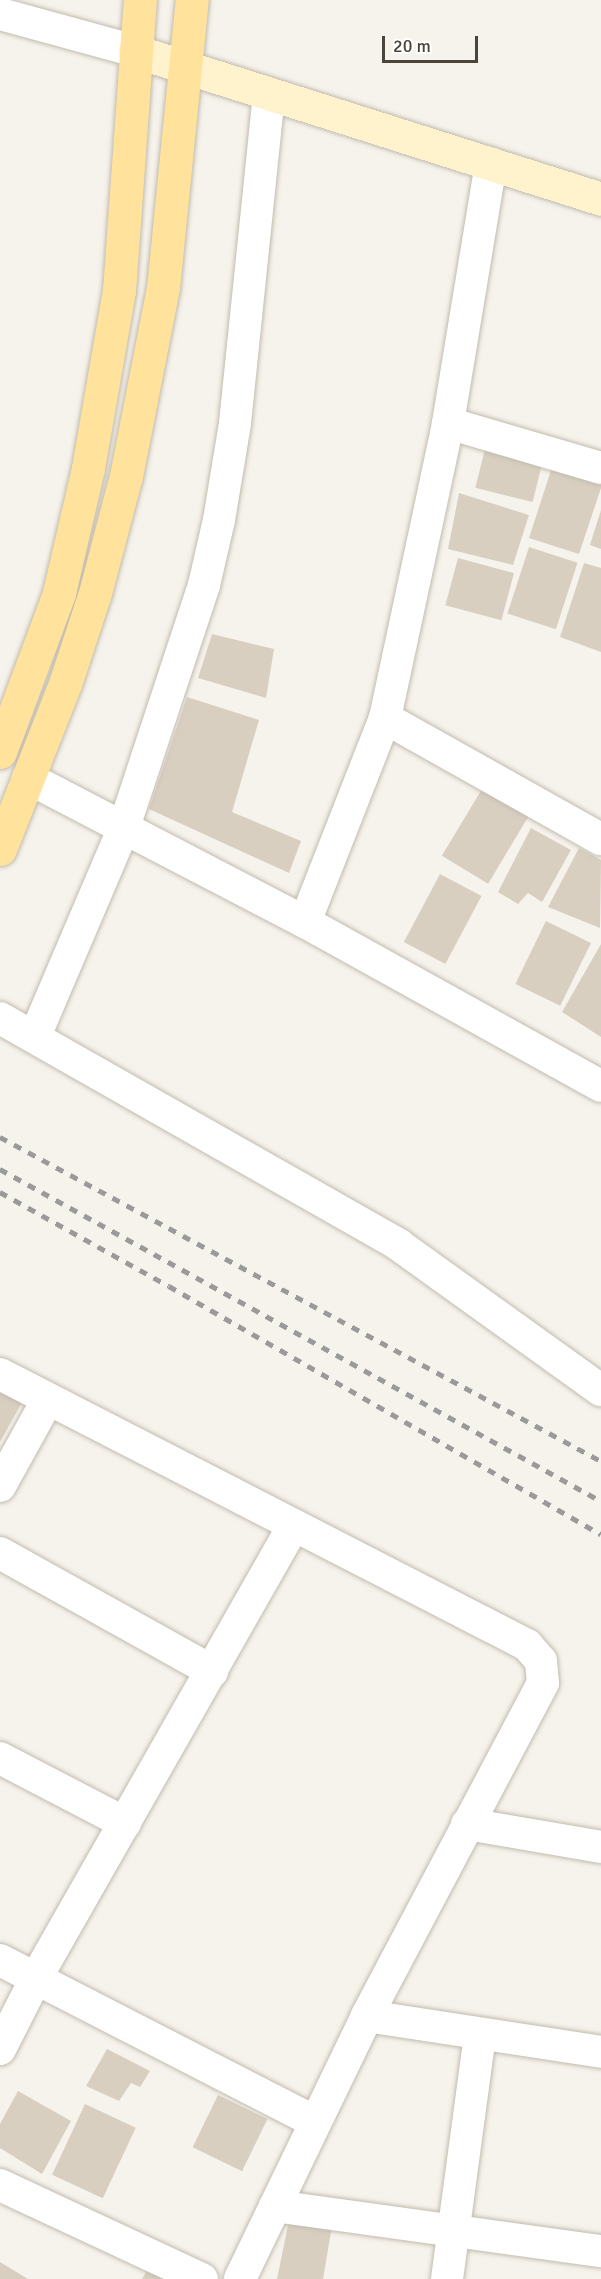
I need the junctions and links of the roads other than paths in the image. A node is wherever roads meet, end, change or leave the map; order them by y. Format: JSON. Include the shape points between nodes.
{"nodes":[{"id":1,"x":140,"y":0,"type":"edge"},
{"id":2,"x":192,"y":0,"type":"edge"},
{"id":3,"x":2,"y":14,"type":"edge"},
{"id":4,"x":135,"y":51,"type":"junction"},
{"id":5,"x":184,"y":67,"type":"junction"},
{"id":6,"x":269,"y":94,"type":"junction"},
{"id":7,"x":491,"y":164,"type":"junction"},
{"id":8,"x":601,"y":200,"type":"edge"},
{"id":9,"x":448,"y":423,"type":"junction"},
{"id":10,"x":601,"y":468,"type":"edge"},
{"id":11,"x":385,"y":718,"type":"junction"},
{"id":12,"x":0,"y":752,"type":"edge"},
{"id":13,"x":28,"y":778,"type":"junction"},
{"id":14,"x":124,"y":827,"type":"junction"},
{"id":15,"x":601,"y":839,"type":"edge"},
{"id":16,"x":0,"y":849,"type":"edge"},
{"id":17,"x":305,"y":922,"type":"junction"},
{"id":18,"x":0,"y":1018,"type":"edge"},
{"id":19,"x":35,"y":1036,"type":"junction"},
{"id":20,"x":601,"y":1086,"type":"edge"},
{"id":21,"x":0,"y":1374,"type":"edge"},
{"id":22,"x":601,"y":1390,"type":"edge"},
{"id":23,"x":48,"y":1399,"type":"junction"},
{"id":24,"x":0,"y":1486,"type":"edge"},
{"id":25,"x":294,"y":1525,"type":"junction"},
{"id":26,"x":0,"y":1553,"type":"edge"},
{"id":27,"x":212,"y":1671,"type":"junction"},
{"id":28,"x":0,"y":1758,"type":"edge"},
{"id":29,"x":125,"y":1823,"type":"junction"},
{"id":30,"x":467,"y":1824,"type":"junction"},
{"id":31,"x":601,"y":1848,"type":"edge"},
{"id":32,"x":0,"y":1960,"type":"edge"},
{"id":33,"x":36,"y":1978,"type":"junction"},
{"id":34,"x":367,"y":2016,"type":"junction"},
{"id":35,"x":480,"y":2034,"type":"junction"},
{"id":36,"x":0,"y":2049,"type":"edge"},
{"id":37,"x":601,"y":2052,"type":"edge"},
{"id":38,"x":315,"y":2122,"type":"junction"},
{"id":39,"x":0,"y":2185,"type":"edge"},
{"id":40,"x":275,"y":2206,"type":"junction"},
{"id":41,"x":454,"y":2231,"type":"junction"},
{"id":42,"x":601,"y":2251,"type":"edge"},
{"id":43,"x":202,"y":2279,"type":"edge"},
{"id":44,"x":240,"y":2279,"type":"edge"},
{"id":45,"x":447,"y":2279,"type":"edge"}],
"edges":[{"from":1,"to":4,"type":"main road"},
{"from":2,"to":5,"type":"main road"},
{"from":3,"to":4,"type":"street"},
{"from":4,"to":5,"type":"street"},
{"from":4,"to":12,"type":"main road","via":[[119,291],[82,501],[59,593]]},
{"from":5,"to":6,"type":"street"},
{"from":5,"to":13,"type":"main road","via":[[163,288],[126,476],[91,604]]},
{"from":6,"to":7,"type":"street"},
{"from":6,"to":14,"type":"street","via":[[239,388],[219,520],[204,585]]},
{"from":7,"to":8,"type":"street"},
{"from":7,"to":9,"type":"street"},
{"from":9,"to":10,"type":"street"},
{"from":9,"to":11,"type":"street"},
{"from":11,"to":15,"type":"street"},
{"from":11,"to":17,"type":"street"},
{"from":13,"to":14,"type":"street"},
{"from":13,"to":16,"type":"main road"},
{"from":14,"to":17,"type":"street"},
{"from":14,"to":19,"type":"street"},
{"from":17,"to":20,"type":"street"},
{"from":18,"to":19,"type":"street"},
{"from":19,"to":22,"type":"street","via":[[399,1245]]},
{"from":21,"to":23,"type":"street"},
{"from":23,"to":24,"type":"street"},
{"from":23,"to":25,"type":"street"},
{"from":25,"to":27,"type":"street"},
{"from":25,"to":30,"type":"street","via":[[527,1644],[542,1661],[543,1683]]},
{"from":26,"to":27,"type":"street"},
{"from":27,"to":29,"type":"street"},
{"from":28,"to":29,"type":"street"},
{"from":29,"to":33,"type":"street"},
{"from":30,"to":31,"type":"street"},
{"from":30,"to":34,"type":"street"},
{"from":32,"to":33,"type":"street"},
{"from":33,"to":36,"type":"street"},
{"from":33,"to":38,"type":"street"},
{"from":34,"to":35,"type":"street"},
{"from":34,"to":38,"type":"street"},
{"from":35,"to":37,"type":"street"},
{"from":35,"to":41,"type":"street"},
{"from":38,"to":40,"type":"street"},
{"from":39,"to":43,"type":"street"},
{"from":40,"to":41,"type":"street"},
{"from":40,"to":44,"type":"street"},
{"from":41,"to":42,"type":"street"},
{"from":41,"to":45,"type":"street"}]}
